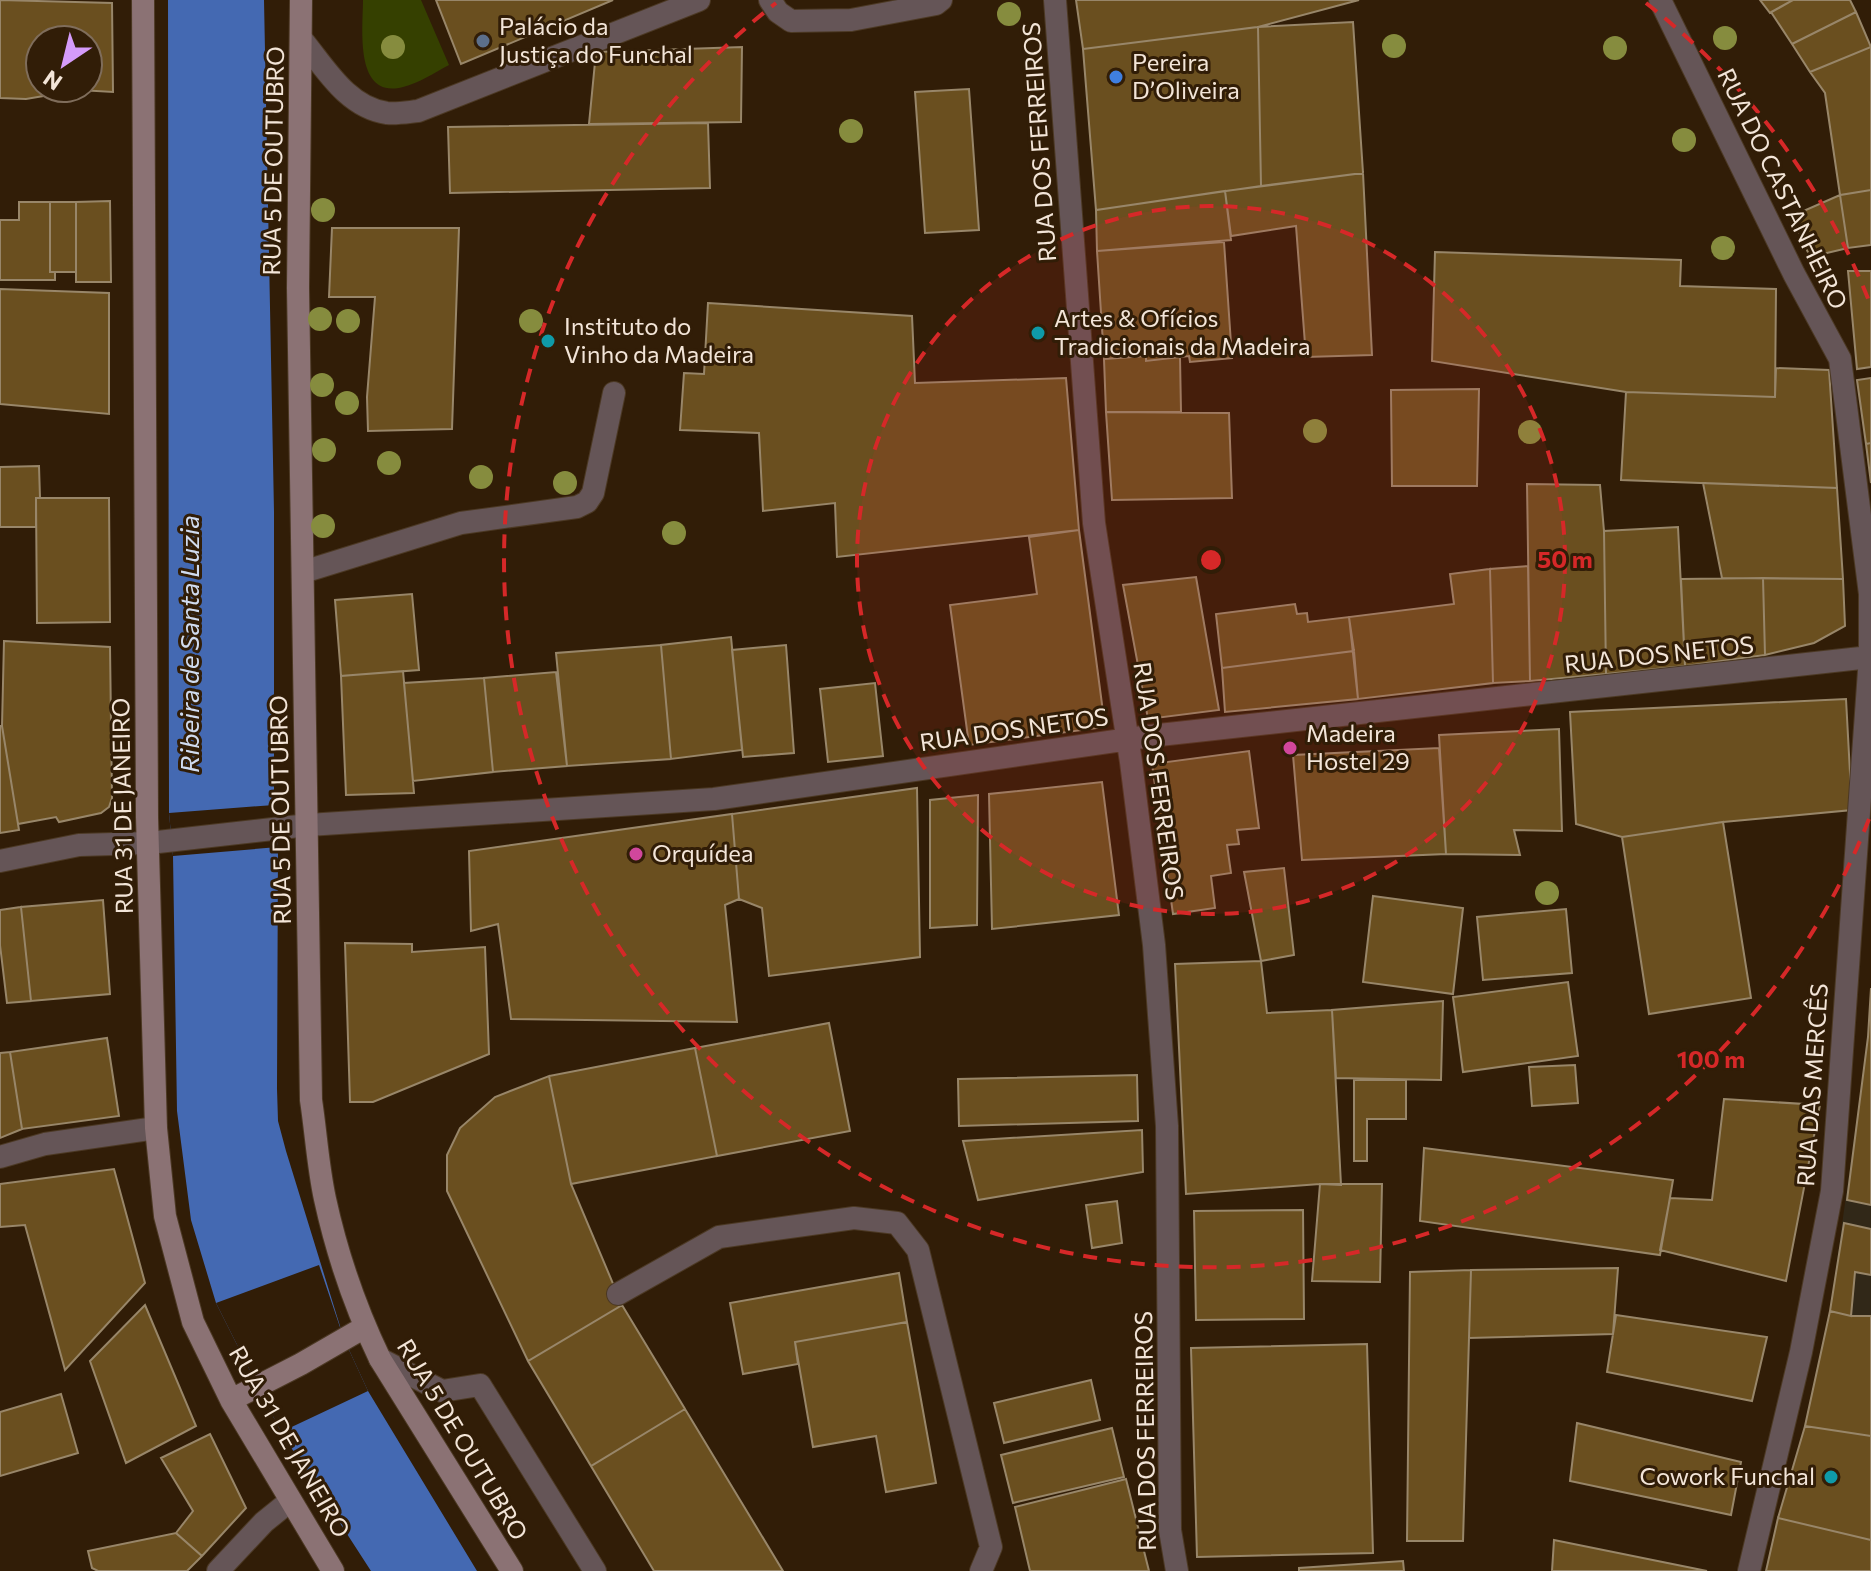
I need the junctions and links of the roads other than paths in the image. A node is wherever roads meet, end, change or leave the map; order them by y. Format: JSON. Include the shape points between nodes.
{"nodes":[{"id":1,"x":143,"y":0,"type":"edge"},
{"id":2,"x":301,"y":0,"type":"edge"},
{"id":3,"x":699,"y":0,"type":"edge"},
{"id":4,"x":770,"y":0,"type":"edge"},
{"id":5,"x":941,"y":0,"type":"edge"},
{"id":6,"x":1055,"y":0,"type":"edge"},
{"id":7,"x":1660,"y":0,"type":"edge"},
{"id":8,"x":303,"y":41,"type":"junction"},
{"id":9,"x":614,"y":393,"type":"dead end"},
{"id":10,"x":303,"y":572,"type":"junction"},
{"id":11,"x":1871,"y":594,"type":"edge"},
{"id":12,"x":1870,"y":657,"type":"edge"},
{"id":13,"x":1127,"y":739,"type":"junction"},
{"id":14,"x":308,"y":825,"type":"junction"},
{"id":15,"x":149,"y":843,"type":"junction"},
{"id":16,"x":0,"y":861,"type":"edge"},
{"id":17,"x":156,"y":1128,"type":"junction"},
{"id":18,"x":0,"y":1157,"type":"edge"},
{"id":19,"x":618,"y":1294,"type":"dead end"},
{"id":20,"x":365,"y":1327,"type":"junction"},
{"id":21,"x":380,"y":1359,"type":"junction"},
{"id":22,"x":231,"y":1400,"type":"junction"},
{"id":23,"x":290,"y":1501,"type":"junction"},
{"id":24,"x":218,"y":1571,"type":"edge"},
{"id":25,"x":333,"y":1571,"type":"edge"},
{"id":26,"x":512,"y":1571,"type":"edge"},
{"id":27,"x":595,"y":1571,"type":"edge"},
{"id":28,"x":981,"y":1571,"type":"edge"},
{"id":29,"x":1177,"y":1571,"type":"edge"},
{"id":30,"x":1749,"y":1571,"type":"edge"}],
"edges":[{"from":1,"to":15,"type":"main road","name":"RUA 31 DE JANEIRO"},
{"from":2,"to":8,"type":"main road","name":"RUA 5 DE OUTUBRO"},
{"from":3,"to":8,"type":"street","via":[[418,111],[387,113],[364,106],[344,92]]},
{"from":4,"to":5,"type":"street","via":[[791,21],[851,20]]},
{"from":6,"to":13,"type":"street","name":"RUA DOS FERREIROS","via":[[1094,523]]},
{"from":7,"to":11,"type":"street","name":"RUA DO CASTANHEIRO","via":[[1840,359]]},
{"from":8,"to":10,"type":"main road","name":"RUA 5 DE OUTUBRO","via":[[298,288]]},
{"from":9,"to":10,"type":"street","via":[[587,502],[461,523]]},
{"from":10,"to":14,"type":"main road","name":"RUA 5 DE OUTUBRO"},
{"from":11,"to":12,"type":"street","name":"RUA DAS MERCÊS"},
{"from":12,"to":13,"type":"street","name":"RUA DOS NETOS"},
{"from":12,"to":30,"type":"street","name":"RUA DAS MERCÊS","via":[[1832,1191],[1801,1352]]},
{"from":13,"to":14,"type":"street","name":"RUA DOS NETOS","via":[[714,799]]},
{"from":13,"to":29,"type":"street","name":"RUA DOS FERREIROS","via":[[1154,945],[1167,1126],[1170,1530]]},
{"from":14,"to":15,"type":"street","name":"RUA DOS NETOS"},
{"from":14,"to":20,"type":"main road","name":"RUA 5 DE OUTUBRO","via":[[311,1100],[325,1199]]},
{"from":15,"to":16,"type":"street","name":"RUA DOS NETOS","via":[[79,845]]},
{"from":15,"to":17,"type":"main road","name":"RUA 31 DE JANEIRO"},
{"from":17,"to":18,"type":"street","via":[[45,1144]]},
{"from":17,"to":22,"type":"main road","name":"RUA 31 DE JANEIRO","via":[[165,1216],[193,1322]]},
{"from":19,"to":28,"type":"street","via":[[719,1237],[854,1218],[897,1223],[918,1250],[991,1547]]},
{"from":20,"to":21,"type":"main road","name":"RUA 5 DE OUTUBRO"},
{"from":20,"to":22,"type":"main road"},
{"from":21,"to":26,"type":"main road","name":"RUA 5 DE OUTUBRO"},
{"from":21,"to":27,"type":"street","via":[[442,1391],[480,1385]]},
{"from":22,"to":23,"type":"main road","name":"RUA 31 DE JANEIRO"},
{"from":23,"to":24,"type":"street"},
{"from":23,"to":25,"type":"main road","name":"RUA 31 DE JANEIRO"}]}
